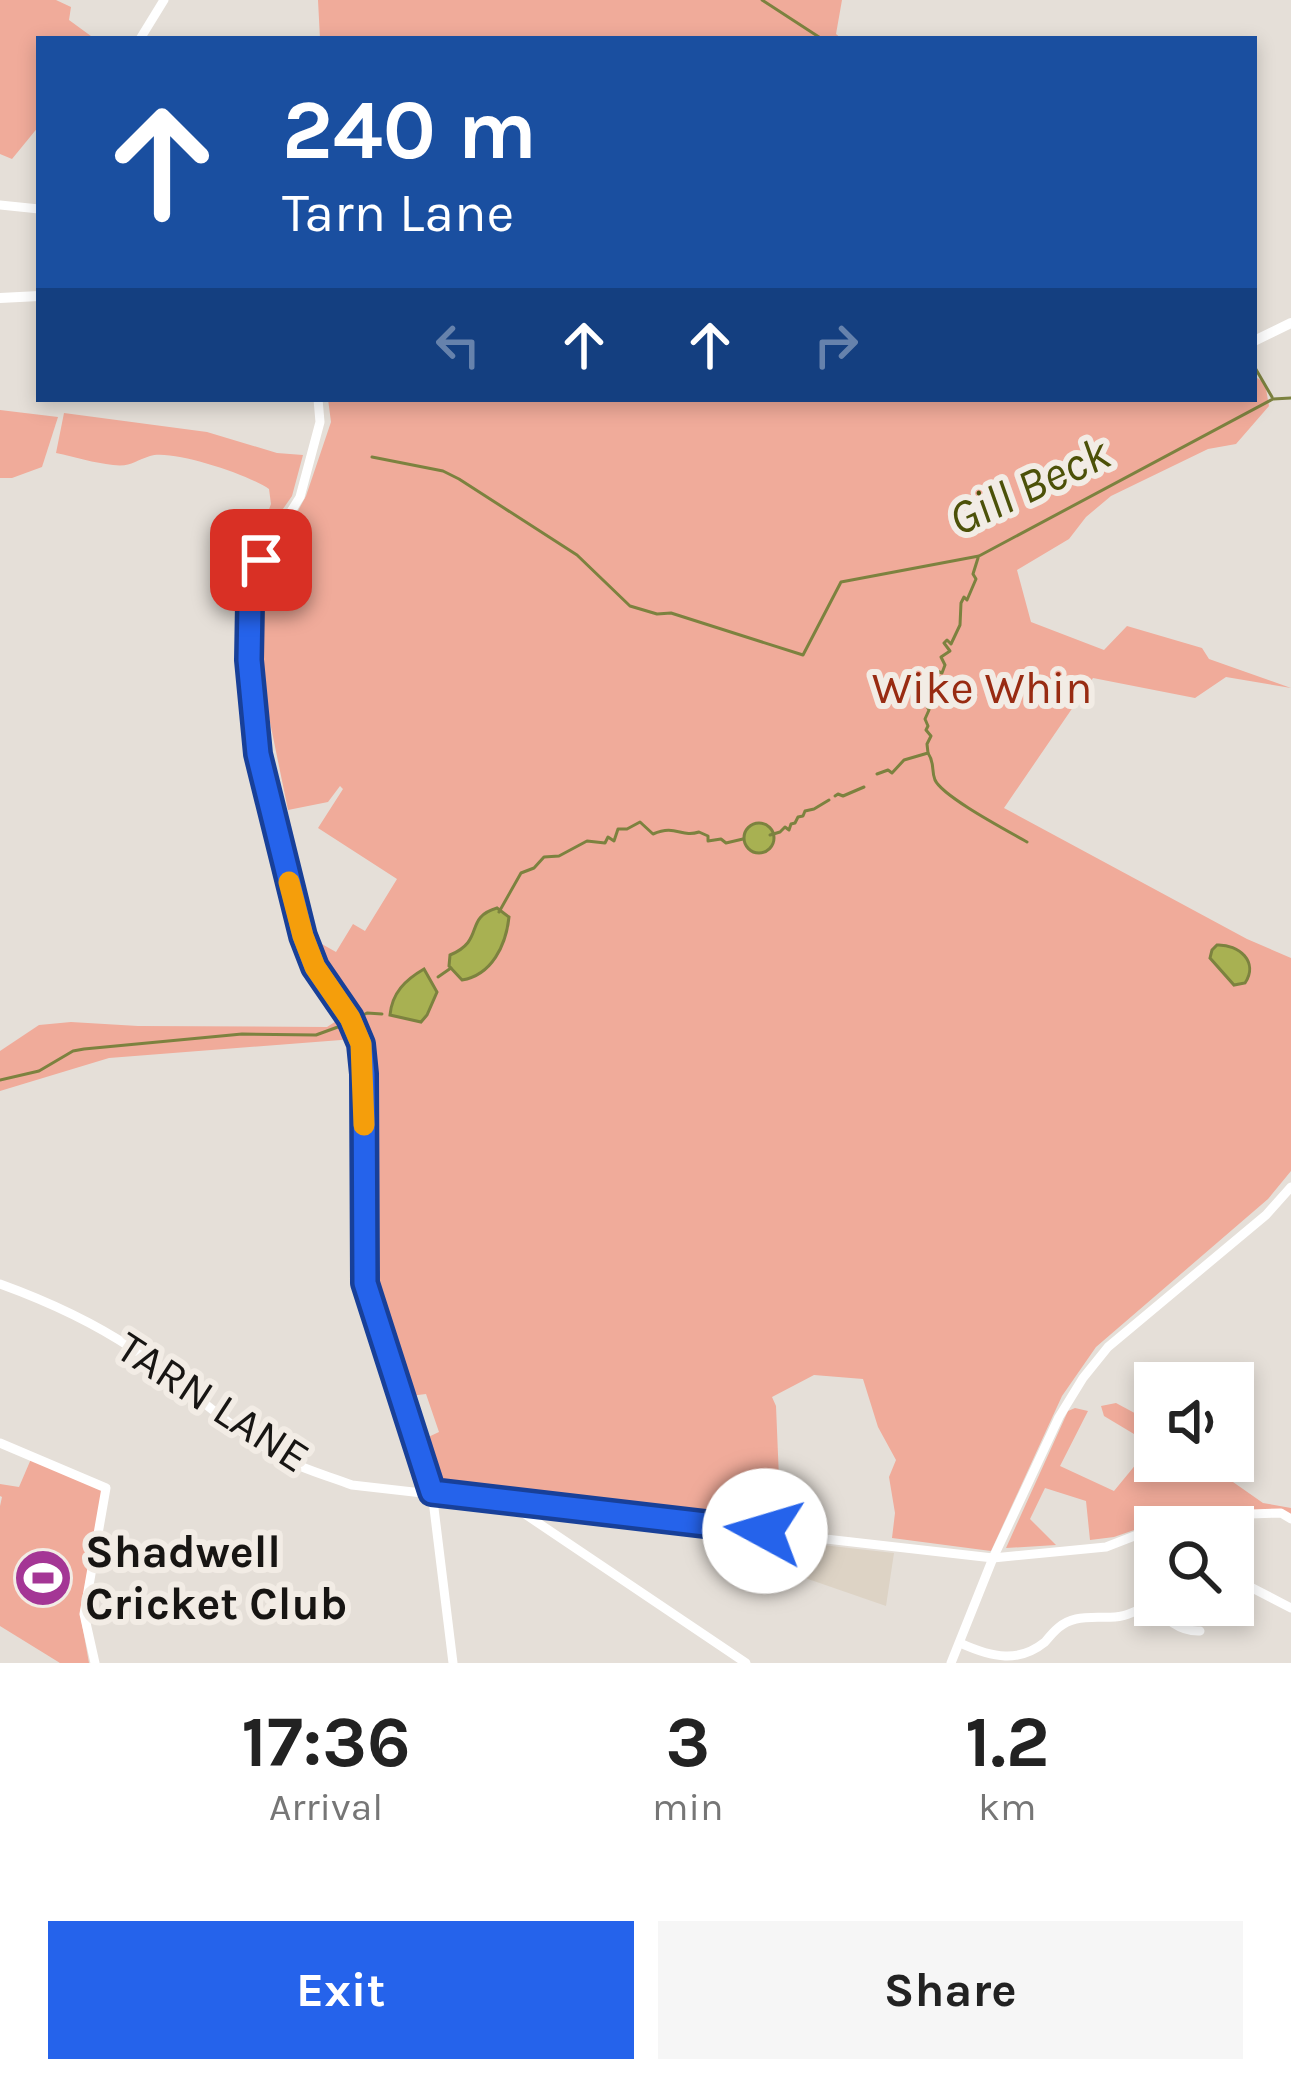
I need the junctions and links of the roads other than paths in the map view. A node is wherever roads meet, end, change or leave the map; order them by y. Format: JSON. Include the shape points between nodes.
{"nodes":[{"id":1,"x":164,"y":0,"type":"edge"},
{"id":2,"x":142,"y":36,"type":"edge"},
{"id":3,"x":0,"y":205,"type":"edge"},
{"id":4,"x":36,"y":209,"type":"edge"},
{"id":5,"x":36,"y":296,"type":"edge"},
{"id":6,"x":0,"y":298,"type":"edge"},
{"id":7,"x":1291,"y":323,"type":"edge"},
{"id":8,"x":1257,"y":340,"type":"edge"},
{"id":9,"x":318,"y":402,"type":"edge"},
{"id":10,"x":1291,"y":1187,"type":"edge"},
{"id":11,"x":0,"y":1284,"type":"edge"},
{"id":12,"x":0,"y":1444,"type":"edge"},
{"id":13,"x":432,"y":1492,"type":"junction"},
{"id":14,"x":505,"y":1501,"type":"junction"},
{"id":15,"x":1254,"y":1514,"type":"edge"},
{"id":16,"x":1291,"y":1520,"type":"edge"},
{"id":17,"x":1134,"y":1536,"type":"edge"},
{"id":18,"x":993,"y":1558,"type":"junction"},
{"id":19,"x":1254,"y":1589,"type":"edge"},
{"id":20,"x":1291,"y":1608,"type":"edge"},
{"id":21,"x":1200,"y":1631,"type":"dead end"},
{"id":22,"x":960,"y":1643,"type":"junction"},
{"id":23,"x":1032,"y":1661,"type":"edge"},
{"id":24,"x":94,"y":1663,"type":"edge"},
{"id":25,"x":453,"y":1663,"type":"edge"},
{"id":26,"x":746,"y":1663,"type":"edge"},
{"id":27,"x":951,"y":1663,"type":"edge"}],
"edges":[{"from":1,"to":2,"type":"street"},
{"from":3,"to":4,"type":"street"},
{"from":5,"to":6,"type":"street"},
{"from":7,"to":8,"type":"street"},
{"from":9,"to":13,"type":"street","via":[[300,497],[261,560],[250,604],[258,754],[303,936],[361,1044],[365,1283]]},
{"from":10,"to":18,"type":"street","via":[[1095,1362],[1067,1402]]},
{"from":11,"to":13,"type":"street","name":"TARN LANE","via":[[99,1328],[284,1459],[352,1485]]},
{"from":12,"to":24,"type":"street","via":[[106,1487],[85,1614]]},
{"from":13,"to":14,"type":"street","name":"TARN LANE"},
{"from":13,"to":25,"type":"street"},
{"from":14,"to":18,"type":"street","name":"TARN LANE"},
{"from":14,"to":26,"type":"street"},
{"from":15,"to":16,"type":"street","name":"TARN LANE"},
{"from":17,"to":18,"type":"street","name":"TARN LANE","via":[[1106,1547]]},
{"from":18,"to":22,"type":"street"},
{"from":19,"to":20,"type":"street"},
{"from":21,"to":23,"type":"street","via":[[1180,1627],[1151,1603],[1067,1622]]},
{"from":22,"to":23,"type":"street","via":[[996,1659]]},
{"from":22,"to":27,"type":"street"}]}
